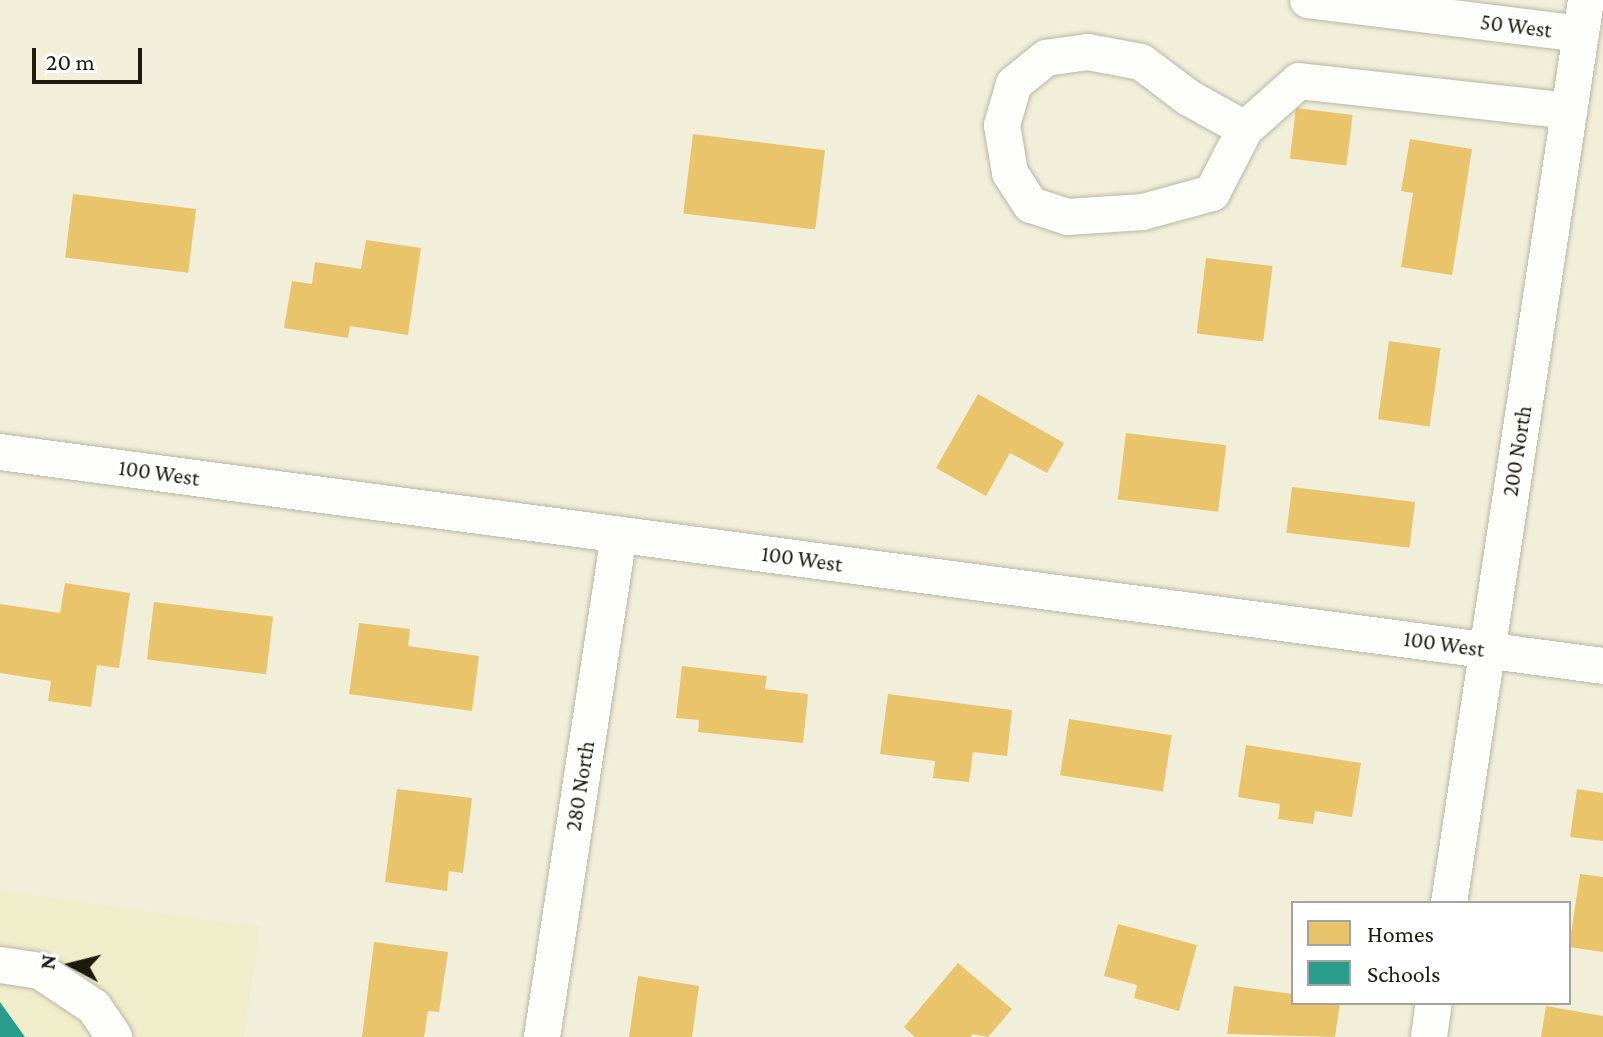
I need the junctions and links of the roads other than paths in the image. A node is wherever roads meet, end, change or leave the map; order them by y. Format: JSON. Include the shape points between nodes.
{"nodes":[{"id":1,"x":1308,"y":0,"type":"edge"},
{"id":2,"x":1584,"y":17,"type":"edge"},
{"id":3,"x":1569,"y":111,"type":"junction"},
{"id":4,"x":1245,"y":129,"type":"junction"},
{"id":5,"x":0,"y":452,"type":"edge"},
{"id":6,"x":619,"y":535,"type":"junction"},
{"id":7,"x":1486,"y":650,"type":"junction"},
{"id":8,"x":1603,"y":666,"type":"edge"},
{"id":9,"x":1449,"y":901,"type":"edge"},
{"id":10,"x":0,"y":965,"type":"edge"},
{"id":11,"x":1434,"y":1005,"type":"edge"},
{"id":12,"x":114,"y":1037,"type":"edge"},
{"id":13,"x":542,"y":1037,"type":"edge"},
{"id":14,"x":1429,"y":1037,"type":"edge"}],
"edges":[{"from":1,"to":2,"type":"street","name":"50 West"},
{"from":2,"to":3,"type":"street","name":"200 North"},
{"from":3,"to":4,"type":"street","via":[[1299,81]]},
{"from":3,"to":7,"type":"street","name":"200 North"},
{"from":4,"to":4,"type":"street","via":[[1212,193],[1143,212],[1068,217],[1031,205],[1010,173],[1002,125],[1014,84],[1046,58],[1088,52],[1141,62],[1189,98]]},
{"from":5,"to":6,"type":"street","name":"100 West"},
{"from":6,"to":7,"type":"street","name":"100 West"},
{"from":6,"to":13,"type":"street","name":"280 North"},
{"from":7,"to":8,"type":"street","name":"100 West"},
{"from":7,"to":9,"type":"street","name":"200 North"},
{"from":10,"to":12,"type":"street","via":[[40,971],[94,1007]]},
{"from":11,"to":14,"type":"street"}]}
